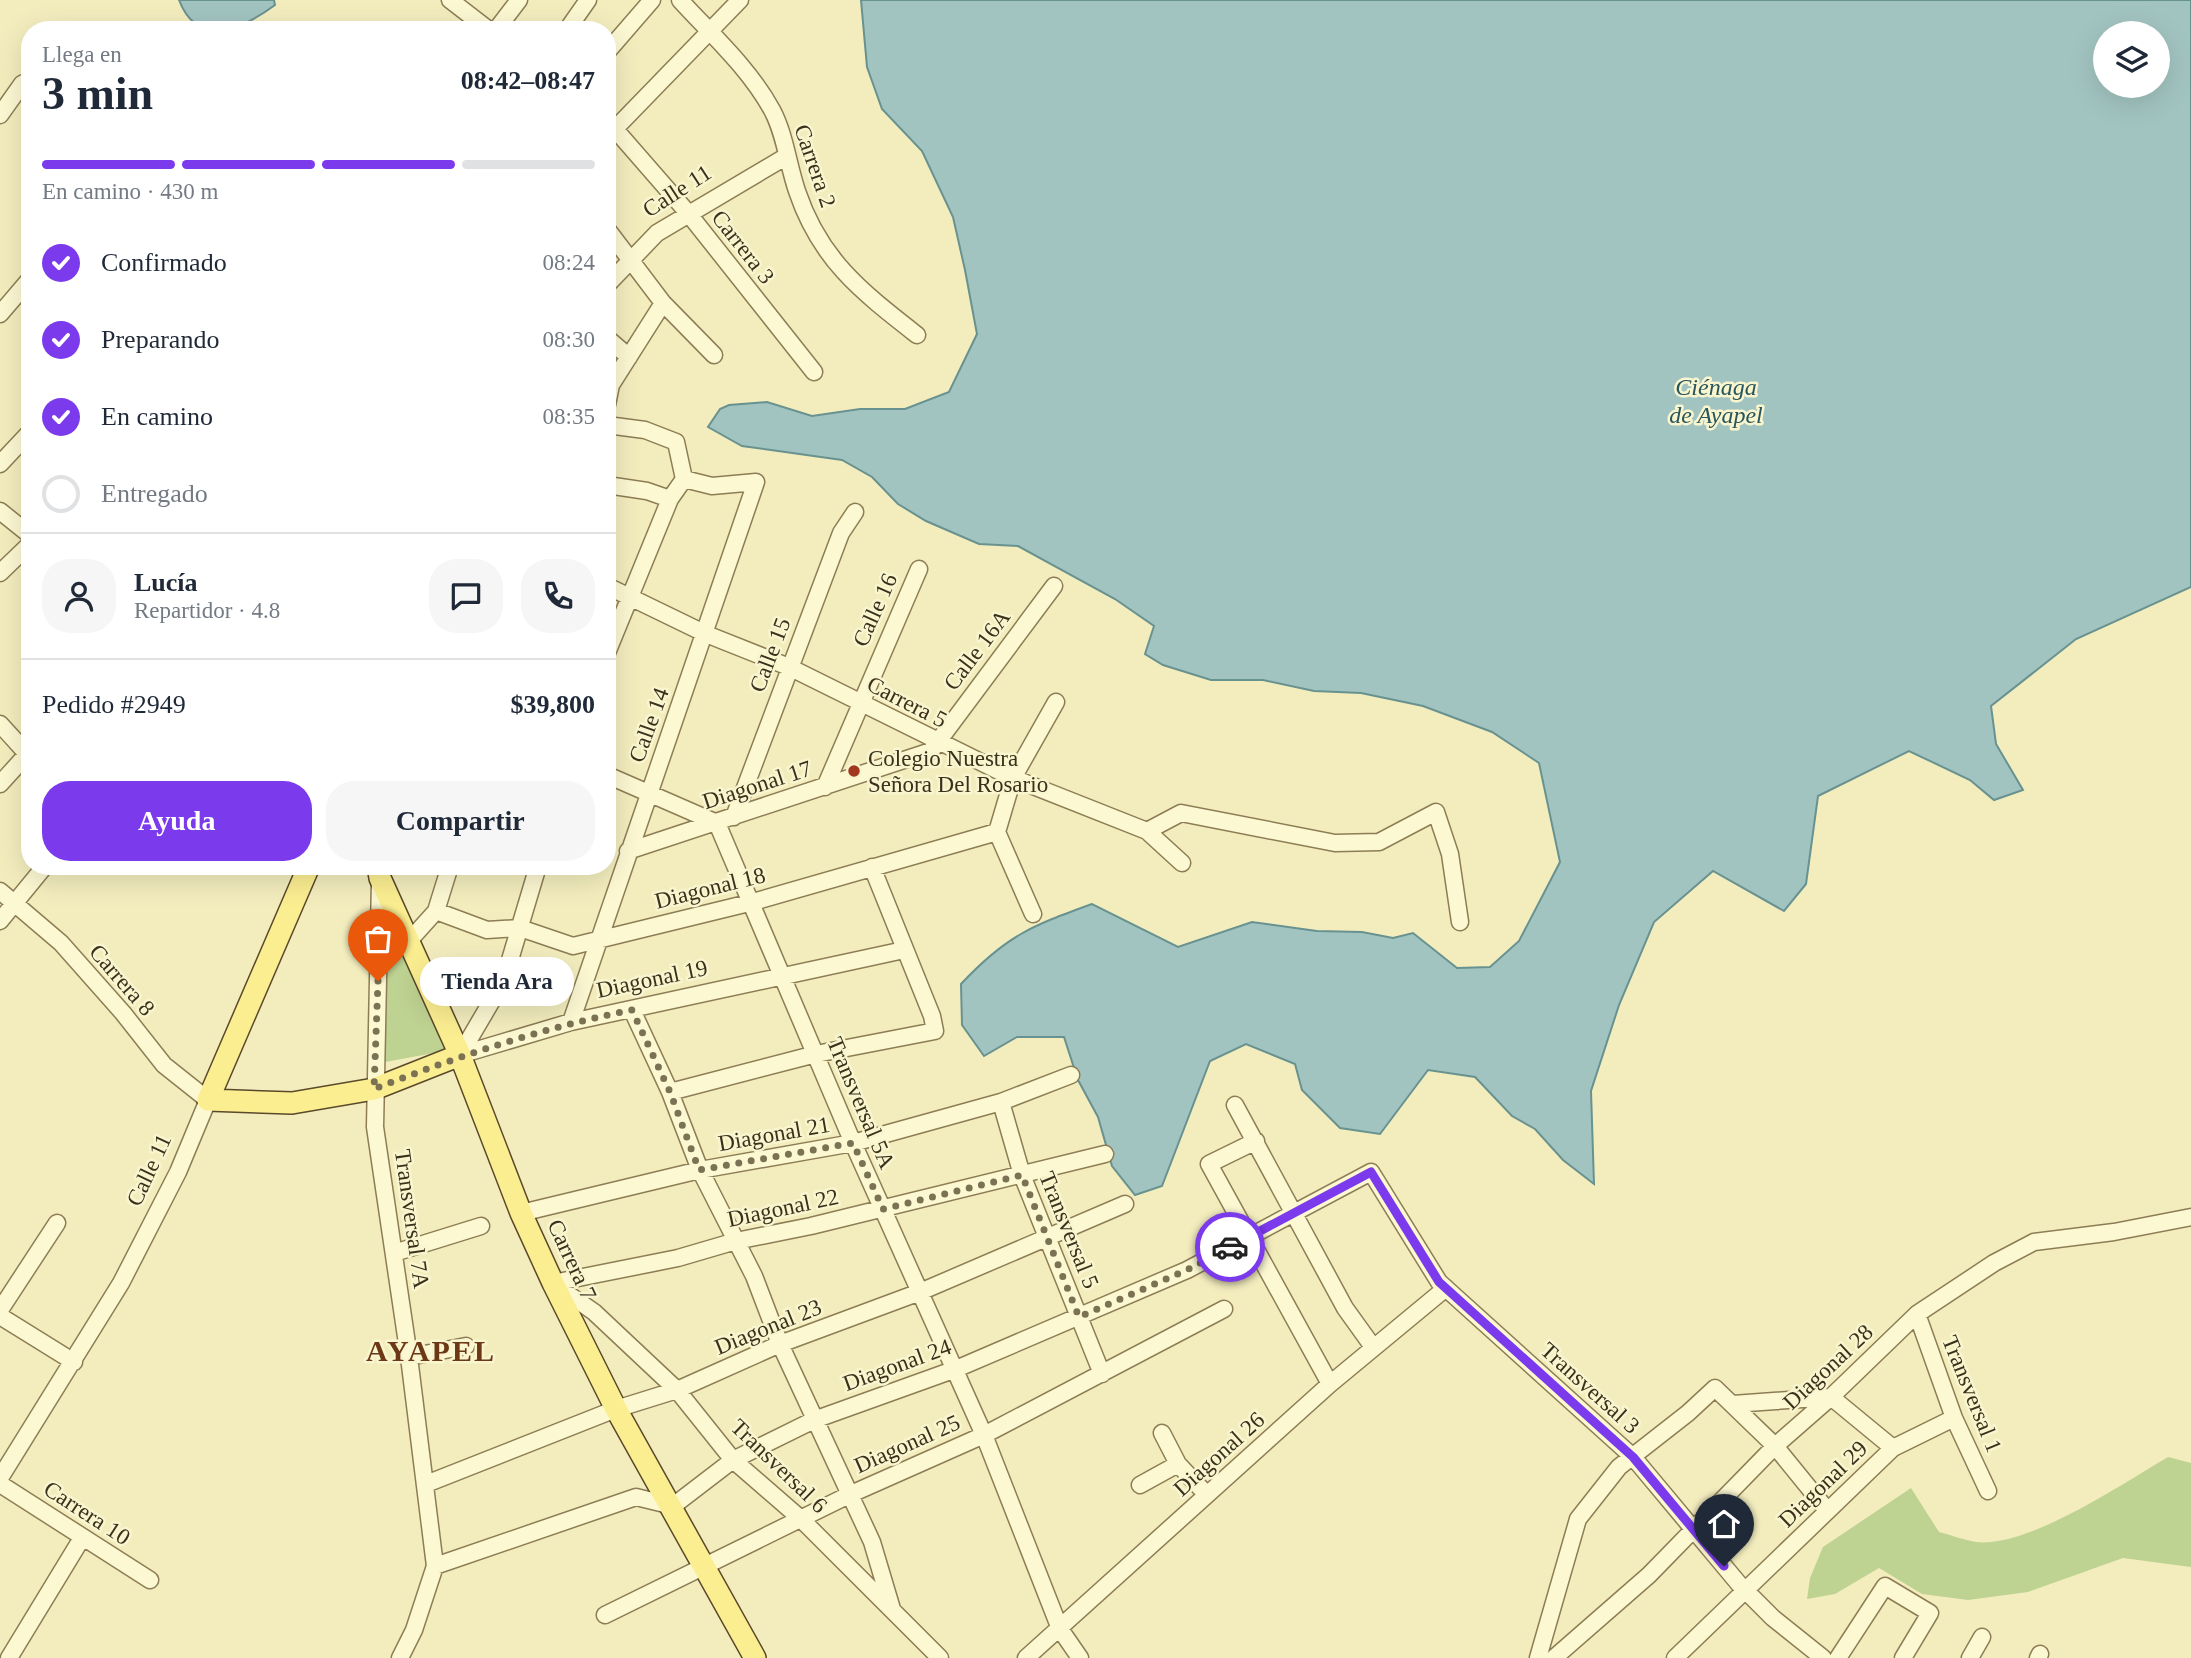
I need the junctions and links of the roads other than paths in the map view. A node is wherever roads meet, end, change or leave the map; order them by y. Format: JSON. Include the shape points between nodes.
{"nodes":[{"id":1,"x":450,"y":0,"type":"edge"},
{"id":2,"x":519,"y":0,"type":"edge"},
{"id":3,"x":588,"y":0,"type":"edge"},
{"id":4,"x":652,"y":0,"type":"edge"},
{"id":5,"x":680,"y":0,"type":"edge"},
{"id":6,"x":740,"y":0,"type":"edge"},
{"id":7,"x":477,"y":21,"type":"edge"},
{"id":8,"x":503,"y":21,"type":"edge"},
{"id":9,"x":573,"y":21,"type":"edge"},
{"id":10,"x":708,"y":31,"type":"junction"},
{"id":11,"x":616,"y":42,"type":"edge"},
{"id":12,"x":21,"y":85,"type":"edge"},
{"id":13,"x":0,"y":115,"type":"edge"},
{"id":14,"x":616,"y":122,"type":"edge"},
{"id":15,"x":616,"y":135,"type":"edge"},
{"id":16,"x":787,"y":156,"type":"junction"},
{"id":17,"x":688,"y":213,"type":"junction"},
{"id":18,"x":616,"y":241,"type":"edge"},
{"id":19,"x":631,"y":260,"type":"junction"},
{"id":20,"x":616,"y":276,"type":"edge"},
{"id":21,"x":21,"y":290,"type":"edge"},
{"id":22,"x":663,"y":303,"type":"junction"},
{"id":23,"x":0,"y":314,"type":"edge"},
{"id":24,"x":916,"y":335,"type":"dead end"},
{"id":25,"x":616,"y":346,"type":"edge"},
{"id":26,"x":714,"y":355,"type":"dead end"},
{"id":27,"x":629,"y":357,"type":"junction"},
{"id":28,"x":814,"y":372,"type":"dead end"},
{"id":29,"x":616,"y":376,"type":"edge"},
{"id":30,"x":616,"y":426,"type":"edge"},
{"id":31,"x":21,"y":442,"type":"edge"},
{"id":32,"x":0,"y":464,"type":"edge"},
{"id":33,"x":684,"y":479,"type":"junction"},
{"id":34,"x":616,"y":486,"type":"edge"},
{"id":35,"x":670,"y":499,"type":"junction"},
{"id":36,"x":0,"y":511,"type":"edge"},
{"id":37,"x":855,"y":512,"type":"dead end"},
{"id":38,"x":21,"y":528,"type":"edge"},
{"id":39,"x":21,"y":553,"type":"edge"},
{"id":40,"x":919,"y":569,"type":"dead end"},
{"id":41,"x":0,"y":573,"type":"edge"},
{"id":42,"x":1054,"y":586,"type":"dead end"},
{"id":43,"x":616,"y":591,"type":"edge"},
{"id":44,"x":630,"y":598,"type":"junction"},
{"id":45,"x":616,"y":631,"type":"edge"},
{"id":46,"x":706,"y":634,"type":"junction"},
{"id":47,"x":789,"y":667,"type":"junction"},
{"id":48,"x":1056,"y":702,"type":"dead end"},
{"id":49,"x":858,"y":703,"type":"junction"},
{"id":50,"x":0,"y":724,"type":"edge"},
{"id":51,"x":936,"y":743,"type":"junction"},
{"id":52,"x":21,"y":746,"type":"edge"},
{"id":53,"x":21,"y":762,"type":"edge"},
{"id":54,"x":1013,"y":778,"type":"junction"},
{"id":55,"x":616,"y":779,"type":"edge"},
{"id":56,"x":0,"y":784,"type":"edge"},
{"id":57,"x":825,"y":787,"type":"junction"},
{"id":58,"x":649,"y":794,"type":"junction"},
{"id":59,"x":734,"y":817,"type":"junction"},
{"id":60,"x":717,"y":823,"type":"junction"},
{"id":61,"x":1147,"y":831,"type":"junction"},
{"id":62,"x":997,"y":832,"type":"junction"},
{"id":63,"x":628,"y":851,"type":"junction"},
{"id":64,"x":1182,"y":863,"type":"dead end"},
{"id":65,"x":872,"y":867,"type":"junction"},
{"id":66,"x":38,"y":875,"type":"edge"},
{"id":67,"x":305,"y":875,"type":"edge"},
{"id":68,"x":379,"y":875,"type":"edge"},
{"id":69,"x":380,"y":875,"type":"edge"},
{"id":70,"x":447,"y":875,"type":"edge"},
{"id":71,"x":535,"y":875,"type":"edge"},
{"id":72,"x":0,"y":891,"type":"edge"},
{"id":73,"x":753,"y":902,"type":"junction"},
{"id":74,"x":14,"y":905,"type":"junction"},
{"id":75,"x":436,"y":911,"type":"junction"},
{"id":76,"x":1033,"y":914,"type":"dead end"},
{"id":77,"x":0,"y":921,"type":"edge"},
{"id":78,"x":1460,"y":922,"type":"dead end"},
{"id":79,"x":520,"y":928,"type":"junction"},
{"id":80,"x":597,"y":940,"type":"junction"},
{"id":81,"x":409,"y":941,"type":"junction"},
{"id":82,"x":904,"y":950,"type":"junction"},
{"id":83,"x":782,"y":979,"type":"junction"},
{"id":84,"x":632,"y":1010,"type":"junction"},
{"id":85,"x":570,"y":1022,"type":"junction"},
{"id":86,"x":816,"y":1054,"type":"junction"},
{"id":87,"x":460,"y":1055,"type":"junction"},
{"id":88,"x":1071,"y":1075,"type":"dead end"},
{"id":89,"x":374,"y":1089,"type":"junction"},
{"id":90,"x":670,"y":1092,"type":"junction"},
{"id":91,"x":208,"y":1100,"type":"junction"},
{"id":92,"x":1001,"y":1102,"type":"junction"},
{"id":93,"x":1235,"y":1105,"type":"dead end"},
{"id":94,"x":1256,"y":1141,"type":"junction"},
{"id":95,"x":853,"y":1143,"type":"junction"},
{"id":96,"x":1105,"y":1154,"type":"dead end"},
{"id":97,"x":699,"y":1170,"type":"junction"},
{"id":98,"x":1371,"y":1172,"type":"joint"},
{"id":99,"x":1022,"y":1175,"type":"junction"},
{"id":100,"x":1125,"y":1204,"type":"dead end"},
{"id":101,"x":883,"y":1209,"type":"junction"},
{"id":102,"x":521,"y":1213,"type":"junction"},
{"id":103,"x":1292,"y":1213,"type":"junction"},
{"id":104,"x":2191,"y":1217,"type":"edge"},
{"id":105,"x":57,"y":1223,"type":"dead end"},
{"id":106,"x":481,"y":1226,"type":"dead end"},
{"id":107,"x":1249,"y":1237,"type":"junction"},
{"id":108,"x":1048,"y":1239,"type":"junction"},
{"id":109,"x":736,"y":1241,"type":"junction"},
{"id":110,"x":394,"y":1253,"type":"junction"},
{"id":111,"x":553,"y":1283,"type":"junction"},
{"id":112,"x":1446,"y":1288,"type":"junction"},
{"id":113,"x":920,"y":1292,"type":"junction"},
{"id":114,"x":1224,"y":1309,"type":"dead end"},
{"id":115,"x":0,"y":1310,"type":"edge"},
{"id":116,"x":1917,"y":1314,"type":"junction"},
{"id":117,"x":0,"y":1316,"type":"edge"},
{"id":118,"x":1079,"y":1317,"type":"junction"},
{"id":119,"x":780,"y":1344,"type":"junction"},
{"id":120,"x":466,"y":1346,"type":"dead end"},
{"id":121,"x":1373,"y":1347,"type":"junction"},
{"id":122,"x":409,"y":1357,"type":"junction"},
{"id":123,"x":74,"y":1362,"type":"junction"},
{"id":124,"x":956,"y":1369,"type":"junction"},
{"id":125,"x":1102,"y":1374,"type":"junction"},
{"id":126,"x":1330,"y":1384,"type":"junction"},
{"id":127,"x":677,"y":1391,"type":"junction"},
{"id":128,"x":1832,"y":1397,"type":"junction"},
{"id":129,"x":1733,"y":1404,"type":"junction"},
{"id":130,"x":616,"y":1409,"type":"junction"},
{"id":131,"x":1954,"y":1418,"type":"junction"},
{"id":132,"x":814,"y":1420,"type":"junction"},
{"id":133,"x":1162,"y":1433,"type":"dead end"},
{"id":134,"x":984,"y":1435,"type":"junction"},
{"id":135,"x":1775,"y":1446,"type":"junction"},
{"id":136,"x":1893,"y":1448,"type":"junction"},
{"id":137,"x":1633,"y":1457,"type":"junction"},
{"id":138,"x":733,"y":1460,"type":"junction"},
{"id":139,"x":1178,"y":1464,"type":"junction"},
{"id":140,"x":0,"y":1478,"type":"edge"},
{"id":141,"x":0,"y":1484,"type":"edge"},
{"id":142,"x":426,"y":1484,"type":"junction"},
{"id":143,"x":1140,"y":1485,"type":"dead end"},
{"id":144,"x":1988,"y":1491,"type":"dead end"},
{"id":145,"x":851,"y":1494,"type":"junction"},
{"id":146,"x":1207,"y":1495,"type":"junction"},
{"id":147,"x":673,"y":1506,"type":"junction"},
{"id":148,"x":1828,"y":1510,"type":"junction"},
{"id":149,"x":801,"y":1519,"type":"junction"},
{"id":150,"x":1693,"y":1530,"type":"junction"},
{"id":151,"x":82,"y":1538,"type":"junction"},
{"id":152,"x":705,"y":1565,"type":"junction"},
{"id":153,"x":435,"y":1566,"type":"junction"},
{"id":154,"x":150,"y":1580,"type":"dead end"},
{"id":155,"x":1746,"y":1590,"type":"junction"},
{"id":156,"x":892,"y":1609,"type":"junction"},
{"id":157,"x":605,"y":1615,"type":"dead end"},
{"id":158,"x":1060,"y":1629,"type":"junction"},
{"id":159,"x":1982,"y":1637,"type":"dead end"},
{"id":160,"x":9,"y":1658,"type":"edge"},
{"id":161,"x":400,"y":1658,"type":"edge"},
{"id":162,"x":755,"y":1658,"type":"edge"},
{"id":163,"x":940,"y":1658,"type":"edge"},
{"id":164,"x":1026,"y":1658,"type":"edge"},
{"id":165,"x":1080,"y":1658,"type":"edge"},
{"id":166,"x":1538,"y":1658,"type":"edge"},
{"id":167,"x":1554,"y":1658,"type":"edge"},
{"id":168,"x":1675,"y":1658,"type":"edge"},
{"id":169,"x":1822,"y":1658,"type":"edge"},
{"id":170,"x":1838,"y":1658,"type":"edge"},
{"id":171,"x":1903,"y":1658,"type":"edge"},
{"id":172,"x":1970,"y":1658,"type":"edge"}],
"edges":[{"from":1,"to":7,"type":"street"},
{"from":2,"to":8,"type":"street"},
{"from":3,"to":9,"type":"street"},
{"from":4,"to":11,"type":"street"},
{"from":5,"to":10,"type":"street","name":"Carrera 2"},
{"from":6,"to":10,"type":"street"},
{"from":10,"to":14,"type":"street"},
{"from":10,"to":16,"type":"street","name":"Carrera 2","via":[[744,69],[772,111]]},
{"from":12,"to":13,"type":"street"},
{"from":15,"to":17,"type":"street","name":"Carrera 3"},
{"from":16,"to":17,"type":"street","name":"Calle 11"},
{"from":16,"to":24,"type":"street","name":"Carrera 2","via":[[818,242],[852,284]]},
{"from":17,"to":19,"type":"street","name":"Calle 11","via":[[657,233]]},
{"from":17,"to":28,"type":"street","name":"Carrera 3"},
{"from":18,"to":19,"type":"street"},
{"from":19,"to":20,"type":"street","name":"Calle 11"},
{"from":19,"to":22,"type":"street"},
{"from":21,"to":23,"type":"street"},
{"from":22,"to":26,"type":"street"},
{"from":22,"to":27,"type":"street"},
{"from":25,"to":27,"type":"street"},
{"from":27,"to":29,"type":"street"},
{"from":30,"to":33,"type":"street","via":[[645,430],[676,442]]},
{"from":31,"to":32,"type":"street"},
{"from":33,"to":35,"type":"street"},
{"from":33,"to":46,"type":"street","name":"Calle 14","via":[[712,486],[756,482]]},
{"from":34,"to":35,"type":"street"},
{"from":35,"to":44,"type":"street"},
{"from":36,"to":38,"type":"street"},
{"from":37,"to":47,"type":"street","name":"Calle 15","via":[[841,533]]},
{"from":39,"to":41,"type":"street"},
{"from":40,"to":49,"type":"street","name":"Calle 16"},
{"from":42,"to":51,"type":"street","name":"Calle 16A"},
{"from":43,"to":44,"type":"street","name":"Carrera 5"},
{"from":44,"to":45,"type":"street"},
{"from":44,"to":46,"type":"street","name":"Carrera 5"},
{"from":46,"to":47,"type":"street","name":"Carrera 5"},
{"from":46,"to":58,"type":"street","name":"Calle 14"},
{"from":47,"to":49,"type":"street","name":"Carrera 5"},
{"from":47,"to":59,"type":"street","name":"Calle 15"},
{"from":48,"to":54,"type":"street"},
{"from":49,"to":51,"type":"street","name":"Carrera 5"},
{"from":49,"to":57,"type":"street","name":"Calle 16"},
{"from":50,"to":52,"type":"street"},
{"from":51,"to":54,"type":"street","name":"Carrera 5"},
{"from":51,"to":57,"type":"street","name":"Diagonal 17","via":[[931,751]]},
{"from":53,"to":56,"type":"street"},
{"from":54,"to":61,"type":"street","name":"Carrera 5"},
{"from":54,"to":62,"type":"street"},
{"from":55,"to":58,"type":"street"},
{"from":57,"to":59,"type":"street","name":"Diagonal 17"},
{"from":58,"to":60,"type":"street"},
{"from":58,"to":63,"type":"street","name":"Calle 14"},
{"from":59,"to":60,"type":"street","name":"Diagonal 17"},
{"from":60,"to":63,"type":"street","name":"Diagonal 17"},
{"from":60,"to":73,"type":"street","name":"Transversal 5A"},
{"from":61,"to":64,"type":"street","name":"Carrera 5"},
{"from":61,"to":78,"type":"street","via":[[1181,813],[1335,843],[1379,842],[1436,812],[1450,854]]},
{"from":62,"to":65,"type":"street","name":"Diagonal 18"},
{"from":62,"to":76,"type":"street"},
{"from":63,"to":80,"type":"street","name":"Calle 14"},
{"from":65,"to":73,"type":"street","name":"Diagonal 18"},
{"from":65,"to":82,"type":"street"},
{"from":66,"to":74,"type":"street"},
{"from":67,"to":91,"type":"main road","name":"Calle 11"},
{"from":68,"to":89,"type":"street","name":"Transversal 7A"},
{"from":69,"to":81,"type":"main road","name":"Carrera 7"},
{"from":70,"to":75,"type":"street"},
{"from":71,"to":79,"type":"street"},
{"from":72,"to":74,"type":"street","name":"Carrera 8"},
{"from":73,"to":80,"type":"street","name":"Diagonal 18"},
{"from":73,"to":83,"type":"street","name":"Transversal 5A"},
{"from":74,"to":77,"type":"street"},
{"from":74,"to":91,"type":"street","name":"Carrera 8","via":[[61,943],[164,1065]]},
{"from":75,"to":79,"type":"street","name":"Diagonal 18","via":[[487,930]]},
{"from":75,"to":81,"type":"street"},
{"from":79,"to":80,"type":"street","name":"Diagonal 18","via":[[573,946]]},
{"from":79,"to":87,"type":"street","via":[[504,980]]},
{"from":80,"to":85,"type":"street","name":"Calle 14"},
{"from":81,"to":87,"type":"main road","name":"Carrera 7"},
{"from":82,"to":83,"type":"street","name":"Diagonal 19"},
{"from":82,"to":86,"type":"street","via":[[933,1016],[934,1031]]},
{"from":83,"to":84,"type":"street","name":"Diagonal 19"},
{"from":83,"to":86,"type":"street","name":"Transversal 5A"},
{"from":84,"to":85,"type":"street","name":"Diagonal 19"},
{"from":84,"to":90,"type":"street"},
{"from":85,"to":87,"type":"street","name":"Diagonal 19"},
{"from":86,"to":90,"type":"street"},
{"from":86,"to":95,"type":"street","name":"Transversal 5A"},
{"from":87,"to":89,"type":"main road","name":"Diagonal 19"},
{"from":87,"to":102,"type":"main road","name":"Carrera 7"},
{"from":88,"to":92,"type":"street","name":"Diagonal 21"},
{"from":89,"to":91,"type":"main road","name":"Diagonal 19","via":[[292,1103]]},
{"from":89,"to":110,"type":"street","name":"Transversal 7A","via":[[375,1127]]},
{"from":90,"to":97,"type":"street"},
{"from":91,"to":123,"type":"street","name":"Calle 11","via":[[149,1232]]},
{"from":92,"to":95,"type":"street","name":"Diagonal 21"},
{"from":92,"to":99,"type":"street","name":"Transversal 5"},
{"from":93,"to":94,"type":"street"},
{"from":94,"to":103,"type":"street"},
{"from":94,"to":107,"type":"street","via":[[1209,1164]]},
{"from":95,"to":97,"type":"street","name":"Diagonal 21"},
{"from":95,"to":101,"type":"street","name":"Transversal 5A"},
{"from":96,"to":99,"type":"street","name":"Diagonal 22"},
{"from":97,"to":102,"type":"street","name":"Diagonal 21"},
{"from":97,"to":109,"type":"street"},
{"from":98,"to":103,"type":"street","name":"Diagonal 24"},
{"from":98,"to":112,"type":"street","name":"Transversal 3"},
{"from":99,"to":101,"type":"street","name":"Diagonal 22"},
{"from":99,"to":108,"type":"street","name":"Transversal 5"},
{"from":100,"to":108,"type":"street","name":"Diagonal 23"},
{"from":101,"to":109,"type":"street","name":"Diagonal 22"},
{"from":101,"to":113,"type":"street","name":"Transversal 5A"},
{"from":102,"to":111,"type":"main road","name":"Carrera 7"},
{"from":103,"to":107,"type":"street","name":"Diagonal 24"},
{"from":103,"to":121,"type":"street","via":[[1345,1308]]},
{"from":104,"to":116,"type":"street","name":"Diagonal 28","via":[[2034,1242]]},
{"from":105,"to":115,"type":"street"},
{"from":106,"to":110,"type":"street"},
{"from":107,"to":118,"type":"street","name":"Diagonal 24"},
{"from":107,"to":126,"type":"street"},
{"from":108,"to":113,"type":"street","name":"Diagonal 23"},
{"from":108,"to":118,"type":"street","name":"Transversal 5"},
{"from":109,"to":111,"type":"street","name":"Diagonal 22","via":[[678,1258]]},
{"from":109,"to":119,"type":"street"},
{"from":110,"to":122,"type":"street","name":"Transversal 7A"},
{"from":111,"to":127,"type":"street","name":"Transversal 6","via":[[594,1312]]},
{"from":111,"to":130,"type":"main road","name":"Carrera 7"},
{"from":112,"to":121,"type":"street","name":"Diagonal 26"},
{"from":112,"to":137,"type":"street","name":"Transversal 3"},
{"from":113,"to":119,"type":"street","name":"Diagonal 23"},
{"from":113,"to":124,"type":"street","name":"Transversal 5A"},
{"from":114,"to":125,"type":"street","name":"Diagonal 25"},
{"from":116,"to":128,"type":"street","name":"Diagonal 28"},
{"from":116,"to":131,"type":"street","name":"Transversal 1"},
{"from":117,"to":123,"type":"street"},
{"from":118,"to":124,"type":"street","name":"Diagonal 24"},
{"from":118,"to":125,"type":"street","name":"Transversal 5"},
{"from":119,"to":127,"type":"street","name":"Diagonal 23"},
{"from":119,"to":132,"type":"street"},
{"from":120,"to":122,"type":"street"},
{"from":121,"to":126,"type":"street","name":"Diagonal 26"},
{"from":122,"to":142,"type":"street","name":"Transversal 7A"},
{"from":123,"to":140,"type":"street","name":"Calle 11"},
{"from":124,"to":132,"type":"street","name":"Diagonal 24"},
{"from":124,"to":134,"type":"street","name":"Transversal 5A"},
{"from":125,"to":134,"type":"street","name":"Diagonal 25"},
{"from":126,"to":146,"type":"street","name":"Diagonal 26"},
{"from":127,"to":130,"type":"street","name":"Diagonal 23"},
{"from":127,"to":138,"type":"street","name":"Transversal 6"},
{"from":128,"to":129,"type":"street"},
{"from":128,"to":135,"type":"street","name":"Diagonal 28"},
{"from":128,"to":136,"type":"street"},
{"from":129,"to":135,"type":"street"},
{"from":129,"to":137,"type":"street","via":[[1714,1388]]},
{"from":130,"to":142,"type":"street","name":"Diagonal 23"},
{"from":130,"to":147,"type":"main road","name":"Carrera 7"},
{"from":131,"to":136,"type":"street","name":"Diagonal 29"},
{"from":131,"to":144,"type":"street","name":"Transversal 1"},
{"from":132,"to":138,"type":"street","name":"Diagonal 24"},
{"from":132,"to":145,"type":"street"},
{"from":133,"to":139,"type":"street"},
{"from":134,"to":145,"type":"street","name":"Diagonal 25"},
{"from":134,"to":158,"type":"street","name":"Transversal 5A"},
{"from":135,"to":148,"type":"street"},
{"from":135,"to":150,"type":"street","name":"Diagonal 28"},
{"from":136,"to":148,"type":"street","name":"Diagonal 29"},
{"from":137,"to":150,"type":"street","name":"Transversal 3"},
{"from":137,"to":166,"type":"street","via":[[1619,1467],[1578,1518]]},
{"from":138,"to":147,"type":"street","name":"Diagonal 24"},
{"from":138,"to":149,"type":"street","name":"Transversal 6"},
{"from":139,"to":143,"type":"street"},
{"from":139,"to":146,"type":"street"},
{"from":141,"to":151,"type":"street","name":"Carrera 10"},
{"from":142,"to":153,"type":"street","name":"Transversal 7A"},
{"from":145,"to":149,"type":"street","name":"Diagonal 25"},
{"from":145,"to":156,"type":"street","via":[[872,1542]]},
{"from":146,"to":158,"type":"street","name":"Diagonal 26"},
{"from":147,"to":152,"type":"main road","name":"Carrera 7"},
{"from":147,"to":153,"type":"street","via":[[636,1497]]},
{"from":148,"to":155,"type":"street","name":"Diagonal 29"},
{"from":149,"to":152,"type":"street","name":"Diagonal 25"},
{"from":149,"to":156,"type":"street","name":"Transversal 6"},
{"from":150,"to":155,"type":"street","name":"Transversal 3"},
{"from":150,"to":167,"type":"street","name":"Diagonal 28"},
{"from":151,"to":154,"type":"street","name":"Carrera 10"},
{"from":151,"to":160,"type":"street"},
{"from":152,"to":157,"type":"street","name":"Diagonal 25"},
{"from":152,"to":162,"type":"main road","name":"Carrera 7"},
{"from":153,"to":161,"type":"street"},
{"from":155,"to":168,"type":"street","name":"Diagonal 29"},
{"from":155,"to":169,"type":"street","name":"Transversal 3"},
{"from":156,"to":163,"type":"street","name":"Transversal 6"},
{"from":158,"to":164,"type":"street","name":"Diagonal 26"},
{"from":158,"to":165,"type":"street","name":"Transversal 5A"},
{"from":159,"to":172,"type":"street"},
{"from":170,"to":171,"type":"street","via":[[1885,1586],[1930,1613]]}]}
